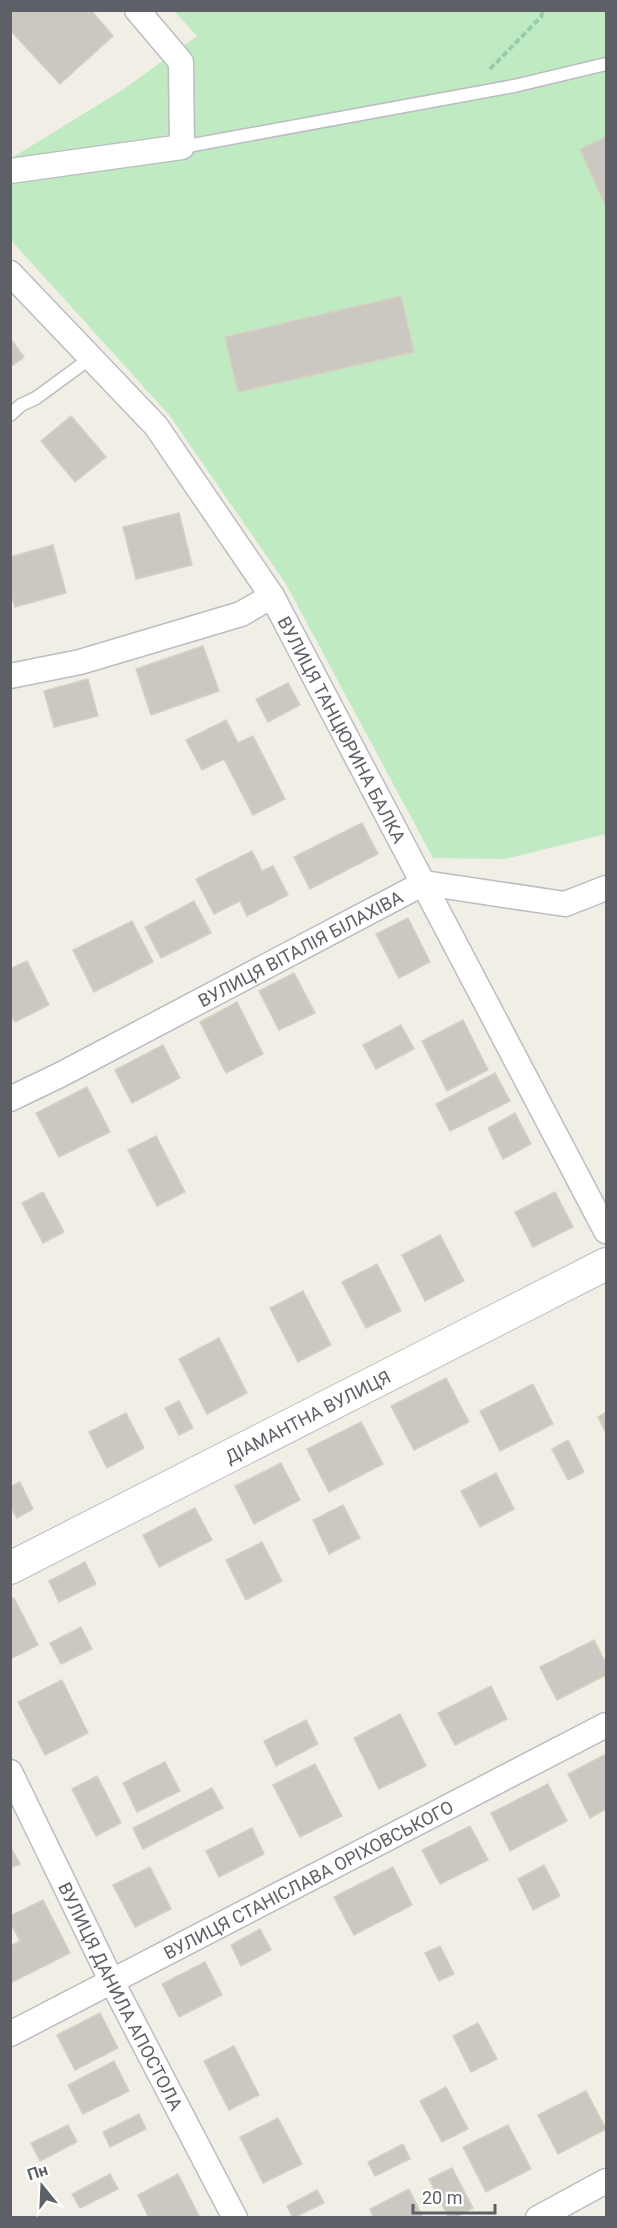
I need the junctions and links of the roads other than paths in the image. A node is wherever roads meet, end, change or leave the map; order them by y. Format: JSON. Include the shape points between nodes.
{"nodes":[{"id":1,"x":137,"y":10,"type":"edge"},
{"id":2,"x":606,"y":64,"type":"edge"},
{"id":3,"x":182,"y":147,"type":"junction"},
{"id":4,"x":10,"y":171,"type":"edge"},
{"id":5,"x":10,"y":273,"type":"edge"},
{"id":6,"x":92,"y":357,"type":"junction"},
{"id":7,"x":16,"y":404,"type":"edge"},
{"id":8,"x":10,"y":415,"type":"edge"},
{"id":9,"x":272,"y":596,"type":"junction"},
{"id":10,"x":10,"y":676,"type":"edge"},
{"id":11,"x":424,"y":884,"type":"junction"},
{"id":12,"x":606,"y":888,"type":"edge"},
{"id":13,"x":10,"y":1099,"type":"edge"},
{"id":14,"x":606,"y":1231,"type":"edge"},
{"id":15,"x":606,"y":1264,"type":"edge"},
{"id":16,"x":10,"y":1569,"type":"edge"},
{"id":17,"x":606,"y":1725,"type":"edge"},
{"id":18,"x":10,"y":1772,"type":"edge"},
{"id":19,"x":112,"y":1982,"type":"junction"},
{"id":20,"x":10,"y":2034,"type":"edge"},
{"id":21,"x":606,"y":2181,"type":"edge"},
{"id":22,"x":235,"y":2217,"type":"edge"},
{"id":23,"x":538,"y":2217,"type":"edge"}],
"edges":[{"from":1,"to":3,"type":"street","via":[[181,62]]},
{"from":2,"to":3,"type":"lane","via":[[514,86]]},
{"from":3,"to":4,"type":"street"},
{"from":5,"to":6,"type":"street","name":"ВУЛИЦЯ ТАНЦЮРИНА БАЛКА"},
{"from":6,"to":7,"type":"lane","via":[[36,398]]},
{"from":6,"to":9,"type":"street","name":"ВУЛИЦЯ ТАНЦЮРИНА БАЛКА","via":[[156,426]]},
{"from":7,"to":8,"type":"lane"},
{"from":9,"to":10,"type":"street","via":[[241,614],[80,662]]},
{"from":9,"to":11,"type":"street","name":"ВУЛИЦЯ ТАНЦЮРИНА БАЛКА"},
{"from":11,"to":12,"type":"street","name":"ВУЛИЦЯ ВІТАЛІЯ БІЛАХІВА","via":[[566,904]]},
{"from":11,"to":13,"type":"street","name":"ВУЛИЦЯ ВІТАЛІЯ БІЛАХІВА"},
{"from":11,"to":14,"type":"street","name":"ВУЛИЦЯ ТАНЦЮРИНА БАЛКА"},
{"from":15,"to":16,"type":"street","name":"ДІАМАНТНА ВУЛИЦЯ"},
{"from":17,"to":19,"type":"street","name":"ВУЛИЦЯ СТАНІСЛАВА ОРІХОВСЬКОГО"},
{"from":18,"to":19,"type":"street","name":"ВУЛИЦЯ ДАНИЛА АПОСТОЛА"},
{"from":19,"to":20,"type":"street","name":"ВУЛИЦЯ СТАНІСЛАВА ОРІХОВСЬКОГО"},
{"from":19,"to":22,"type":"street","name":"ВУЛИЦЯ ДАНИЛА АПОСТОЛА"},
{"from":21,"to":23,"type":"street"}]}
